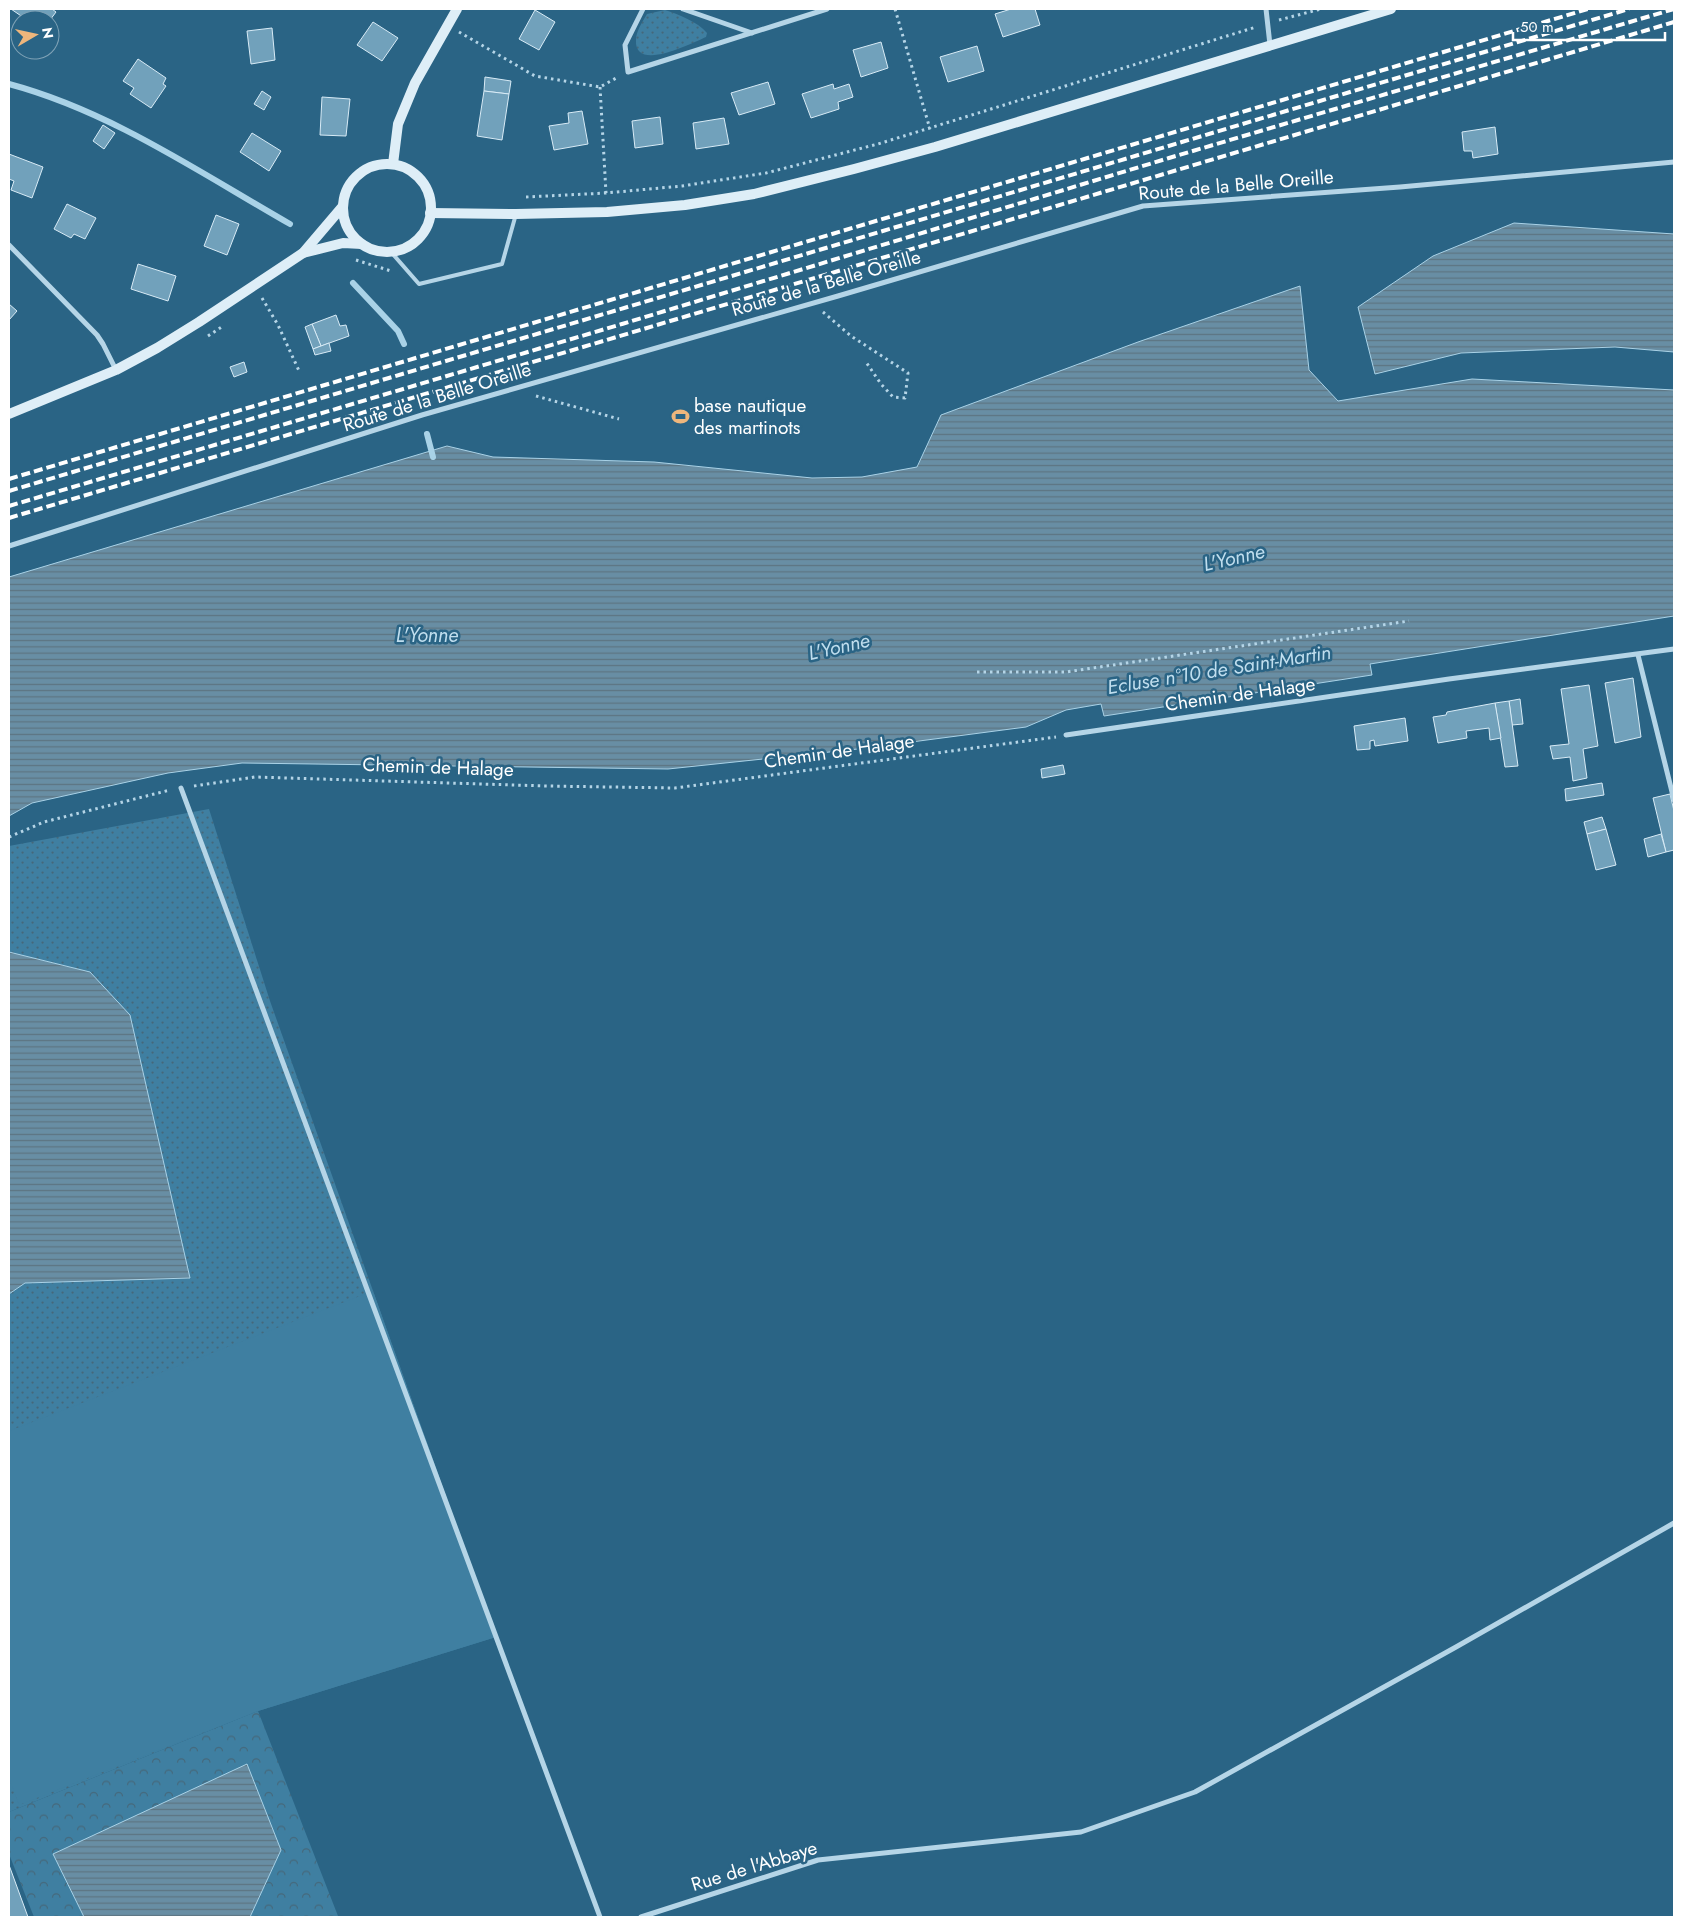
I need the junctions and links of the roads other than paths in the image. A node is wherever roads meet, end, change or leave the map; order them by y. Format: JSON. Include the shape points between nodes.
{"nodes":[{"id":1,"x":457,"y":9,"type":"edge"},
{"id":2,"x":643,"y":9,"type":"edge"},
{"id":3,"x":683,"y":9,"type":"edge"},
{"id":4,"x":827,"y":9,"type":"edge"},
{"id":5,"x":1266,"y":9,"type":"edge"},
{"id":6,"x":1391,"y":9,"type":"edge"},
{"id":7,"x":752,"y":33,"type":"junction"},
{"id":8,"x":1270,"y":46,"type":"junction"},
{"id":9,"x":1674,"y":162,"type":"edge"},
{"id":10,"x":393,"y":164,"type":"junction"},
{"id":11,"x":343,"y":206,"type":"junction"},
{"id":12,"x":430,"y":213,"type":"junction"},
{"id":13,"x":516,"y":214,"type":"junction"},
{"id":14,"x":362,"y":244,"type":"junction"},
{"id":15,"x":9,"y":245,"type":"edge"},
{"id":16,"x":391,"y":252,"type":"junction"},
{"id":17,"x":303,"y":253,"type":"junction"},
{"id":18,"x":116,"y":370,"type":"junction"},
{"id":19,"x":9,"y":414,"type":"edge"},
{"id":20,"x":9,"y":546,"type":"edge"},
{"id":21,"x":1674,"y":649,"type":"edge"},
{"id":22,"x":1638,"y":655,"type":"junction"},
{"id":23,"x":1066,"y":735,"type":"road end"},
{"id":24,"x":180,"y":788,"type":"road end"},
{"id":25,"x":1674,"y":800,"type":"edge"},
{"id":26,"x":1674,"y":1523,"type":"edge"},
{"id":27,"x":600,"y":1917,"type":"edge"},
{"id":28,"x":641,"y":1917,"type":"edge"}],
"edges":[{"from":1,"to":10,"type":"main road","via":[[415,83],[398,124]]},
{"from":2,"to":7,"type":"street","via":[[625,45],[628,72]]},
{"from":3,"to":7,"type":"street"},
{"from":4,"to":7,"type":"street"},
{"from":5,"to":8,"type":"street"},
{"from":6,"to":8,"type":"main road"},
{"from":8,"to":13,"type":"main road","via":[[935,147],[754,194],[685,205],[607,212]]},
{"from":9,"to":20,"type":"street","name":"Route de la Belle Oreille","via":[[1143,206],[422,415]]},
{"from":10,"to":11,"type":"main road","via":[[378,165],[353,179]]},
{"from":10,"to":12,"type":"main road","via":[[417,176],[430,199]]},
{"from":11,"to":14,"type":"main road","via":[[345,221]]},
{"from":11,"to":17,"type":"main road"},
{"from":12,"to":13,"type":"main road"},
{"from":12,"to":16,"type":"main road","via":[[418,239]]},
{"from":13,"to":16,"type":"lane","via":[[502,264],[420,284]]},
{"from":14,"to":16,"type":"main road"},
{"from":14,"to":17,"type":"main road","via":[[343,243]]},
{"from":15,"to":18,"type":"street","via":[[97,335]]},
{"from":17,"to":18,"type":"main road","via":[[199,322]]},
{"from":18,"to":19,"type":"main road"},
{"from":21,"to":22,"type":"street","name":"Chemin de Halage"},
{"from":22,"to":23,"type":"street","name":"Chemin de Halage","via":[[1439,680]]},
{"from":22,"to":25,"type":"street"},
{"from":24,"to":27,"type":"street"},
{"from":26,"to":28,"type":"street","name":"Rue de l'Abbaye","via":[[1195,1792],[1081,1832],[818,1860]]}]}
